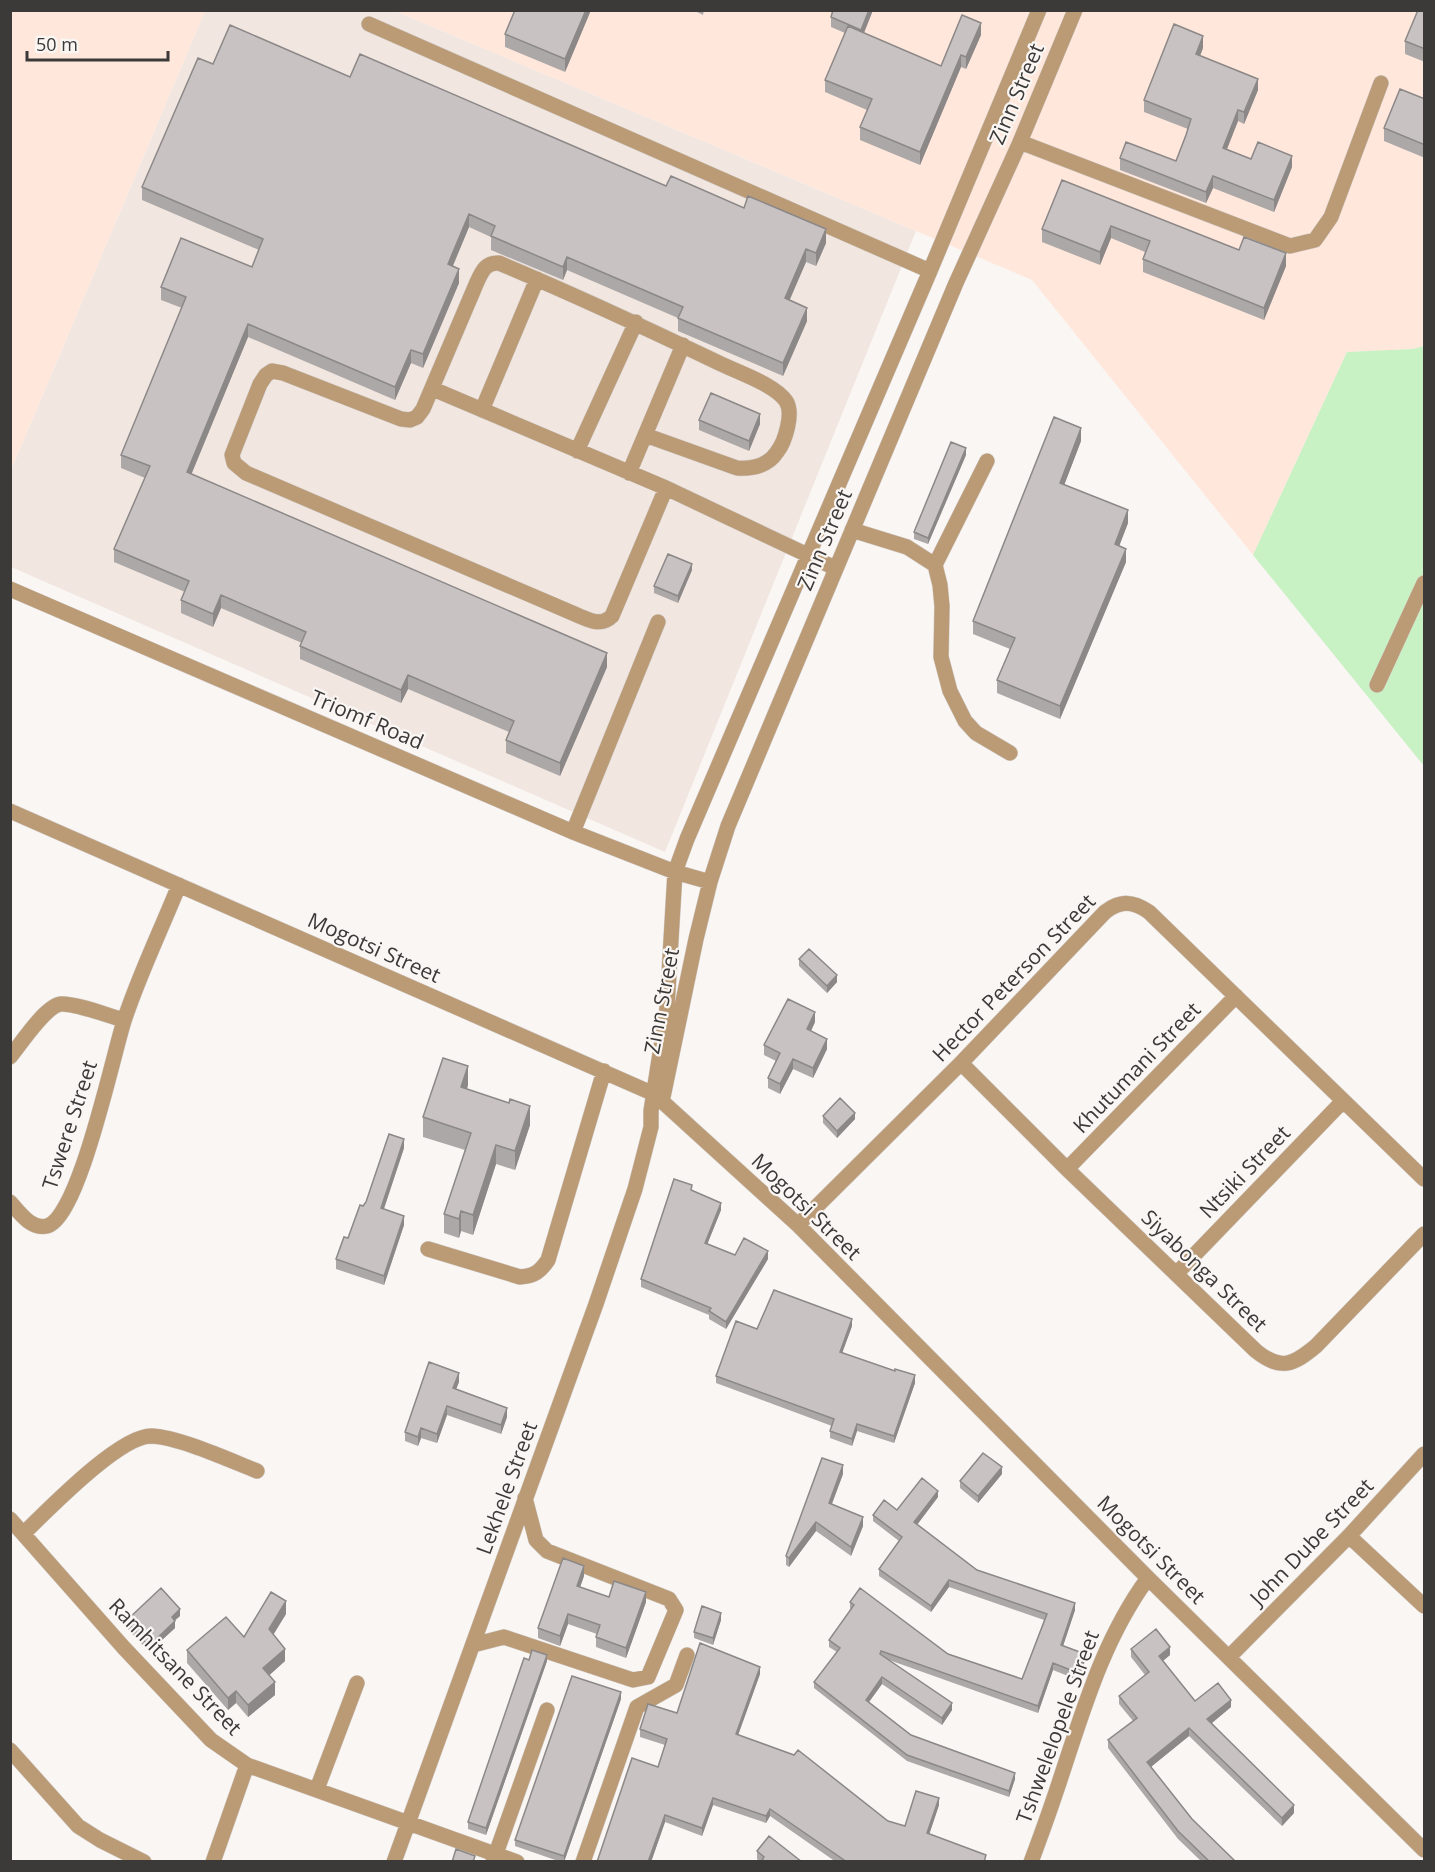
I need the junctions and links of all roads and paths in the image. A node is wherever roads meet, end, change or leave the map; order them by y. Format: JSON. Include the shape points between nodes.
{"nodes":[{"id":1,"x":1039,"y":10,"type":"edge"},
{"id":2,"x":1075,"y":10,"type":"edge"},
{"id":3,"x":369,"y":24,"type":"dead end"},
{"id":4,"x":1381,"y":83,"type":"dead end"},
{"id":5,"x":1020,"y":142,"type":"junction"},
{"id":6,"x":930,"y":271,"type":"junction"},
{"id":7,"x":537,"y":279,"type":"junction"},
{"id":8,"x":636,"y":322,"type":"junction"},
{"id":9,"x":683,"y":345,"type":"junction"},
{"id":10,"x":433,"y":389,"type":"junction"},
{"id":11,"x":482,"y":410,"type":"junction"},
{"id":12,"x":645,"y":435,"type":"junction"},
{"id":13,"x":577,"y":451,"type":"junction"},
{"id":14,"x":987,"y":461,"type":"dead end"},
{"id":15,"x":629,"y":473,"type":"junction"},
{"id":16,"x":666,"y":488,"type":"junction"},
{"id":17,"x":852,"y":530,"type":"junction"},
{"id":18,"x":808,"y":556,"type":"junction"},
{"id":19,"x":935,"y":565,"type":"junction"},
{"id":20,"x":835,"y":568,"type":"junction"},
{"id":21,"x":1424,"y":584,"type":"edge"},
{"id":22,"x":10,"y":589,"type":"edge"},
{"id":23,"x":658,"y":622,"type":"dead end"},
{"id":24,"x":1377,"y":685,"type":"dead end"},
{"id":25,"x":1010,"y":753,"type":"dead end"},
{"id":26,"x":10,"y":811,"type":"edge"},
{"id":27,"x":573,"y":832,"type":"junction"},
{"id":28,"x":675,"y":872,"type":"junction"},
{"id":29,"x":710,"y":882,"type":"junction"},
{"id":30,"x":179,"y":885,"type":"junction"},
{"id":31,"x":1236,"y":996,"type":"junction"},
{"id":32,"x":124,"y":1020,"type":"junction"},
{"id":33,"x":10,"y":1057,"type":"edge"},
{"id":34,"x":961,"y":1063,"type":"junction"},
{"id":35,"x":604,"y":1071,"type":"junction"},
{"id":36,"x":658,"y":1098,"type":"junction"},
{"id":37,"x":1343,"y":1101,"type":"junction"},
{"id":38,"x":1067,"y":1169,"type":"junction"},
{"id":39,"x":1425,"y":1179,"type":"edge"},
{"id":40,"x":10,"y":1202,"type":"edge"},
{"id":41,"x":798,"y":1225,"type":"junction"},
{"id":42,"x":1425,"y":1234,"type":"edge"},
{"id":43,"x":428,"y":1249,"type":"dead end"},
{"id":44,"x":1177,"y":1273,"type":"junction"},
{"id":45,"x":1425,"y":1454,"type":"edge"},
{"id":46,"x":257,"y":1471,"type":"dead end"},
{"id":47,"x":525,"y":1498,"type":"junction"},
{"id":48,"x":10,"y":1519,"type":"edge"},
{"id":49,"x":24,"y":1533,"type":"junction"},
{"id":50,"x":1349,"y":1536,"type":"junction"},
{"id":51,"x":1148,"y":1578,"type":"junction"},
{"id":52,"x":1425,"y":1606,"type":"edge"},
{"id":53,"x":473,"y":1645,"type":"junction"},
{"id":54,"x":687,"y":1655,"type":"dead end"},
{"id":55,"x":1229,"y":1657,"type":"junction"},
{"id":56,"x":357,"y":1683,"type":"dead end"},
{"id":57,"x":548,"y":1710,"type":"dead end"},
{"id":58,"x":10,"y":1750,"type":"edge"},
{"id":59,"x":247,"y":1765,"type":"junction"},
{"id":60,"x":317,"y":1789,"type":"junction"},
{"id":61,"x":410,"y":1822,"type":"junction"},
{"id":62,"x":1425,"y":1850,"type":"edge"},
{"id":63,"x":494,"y":1858,"type":"edge"},
{"id":64,"x":144,"y":1862,"type":"edge"},
{"id":65,"x":213,"y":1862,"type":"edge"},
{"id":66,"x":394,"y":1862,"type":"edge"},
{"id":67,"x":517,"y":1862,"type":"edge"},
{"id":68,"x":583,"y":1862,"type":"edge"},
{"id":69,"x":1031,"y":1862,"type":"edge"}],
"edges":[{"from":1,"to":6,"type":"street","name":"Zinn Street"},
{"from":2,"to":5,"type":"street","name":"Zinn Street"},
{"from":3,"to":6,"type":"street"},
{"from":4,"to":5,"type":"street","via":[[1331,217],[1314,240],[1290,246]]},
{"from":5,"to":17,"type":"street","name":"Zinn Street"},
{"from":6,"to":18,"type":"street","name":"Zinn Street"},
{"from":7,"to":8,"type":"street"},
{"from":7,"to":10,"type":"street","via":[[500,263],[487,266]]},
{"from":7,"to":11,"type":"street"},
{"from":8,"to":9,"type":"street"},
{"from":8,"to":13,"type":"street"},
{"from":9,"to":12,"type":"street"},
{"from":9,"to":12,"type":"street","via":[[765,385],[785,400],[789,420],[779,451],[760,466],[737,468]]},
{"from":10,"to":11,"type":"street"},
{"from":10,"to":16,"type":"street","via":[[417,417],[400,419],[272,371],[261,384],[234,448],[234,463],[246,473],[597,622],[612,616]]},
{"from":11,"to":13,"type":"street"},
{"from":12,"to":15,"type":"street"},
{"from":13,"to":15,"type":"street"},
{"from":14,"to":19,"type":"street"},
{"from":15,"to":16,"type":"street"},
{"from":16,"to":18,"type":"street"},
{"from":17,"to":19,"type":"street","via":[[907,547]]},
{"from":17,"to":20,"type":"street","name":"Zinn Street"},
{"from":18,"to":20,"type":"street"},
{"from":18,"to":28,"type":"street","name":"Zinn Street"},
{"from":19,"to":25,"type":"street","via":[[942,606],[941,657],[950,691],[965,722]]},
{"from":20,"to":29,"type":"street","name":"Zinn Street","via":[[728,826]]},
{"from":21,"to":24,"type":"street"},
{"from":22,"to":27,"type":"street","name":"Triomf Road"},
{"from":23,"to":27,"type":"street"},
{"from":26,"to":30,"type":"street","name":"Mogotsi Street"},
{"from":27,"to":28,"type":"street","name":"Triomf Road"},
{"from":28,"to":29,"type":"street","name":"Triomf Road"},
{"from":28,"to":36,"type":"street","name":"Zinn Street"},
{"from":29,"to":36,"type":"street","name":"Zinn Street"},
{"from":30,"to":32,"type":"street","name":"Tswere Street"},
{"from":30,"to":35,"type":"street","name":"Mogotsi Street"},
{"from":31,"to":34,"type":"street","name":"Hector Peterson Street","via":[[1149,912],[1140,905],[1123,902],[1106,912]]},
{"from":31,"to":37,"type":"street","name":"Hector Peterson Street"},
{"from":31,"to":38,"type":"street","name":"Khutumani Street"},
{"from":32,"to":33,"type":"street","via":[[68,1004],[56,1005]]},
{"from":32,"to":40,"type":"street","name":"Tswere Street","via":[[82,1168],[59,1218],[47,1226],[34,1225]]},
{"from":34,"to":38,"type":"street","name":"Siyabonga Street"},
{"from":34,"to":41,"type":"street","name":"Hector Peterson Street"},
{"from":35,"to":36,"type":"street","name":"Mogotsi Street"},
{"from":35,"to":43,"type":"street","via":[[542,1270],[533,1276],[519,1277]]},
{"from":36,"to":41,"type":"street","name":"Mogotsi Street"},
{"from":36,"to":47,"type":"street","name":"Lekhele Street","via":[[635,1189]]},
{"from":37,"to":39,"type":"street","name":"Hector Peterson Street"},
{"from":37,"to":44,"type":"street","name":"Ntsiki Street"},
{"from":38,"to":44,"type":"street","name":"Siyabonga Street"},
{"from":41,"to":51,"type":"street","name":"Mogotsi Street"},
{"from":42,"to":44,"type":"street","name":"Siyabonga Street","via":[[1316,1346],[1299,1360],[1285,1365],[1264,1358]]},
{"from":45,"to":50,"type":"street","name":"John Dube Street"},
{"from":46,"to":49,"type":"street","via":[[183,1443],[142,1437],[89,1473]]},
{"from":47,"to":53,"type":"street","name":"Lekhele Street"},
{"from":47,"to":53,"type":"street","via":[[536,1540],[547,1551],[669,1599],[676,1610],[648,1677],[641,1680],[504,1637]]},
{"from":48,"to":49,"type":"street","name":"Ramhitsane Street"},
{"from":49,"to":59,"type":"street","name":"Ramhitsane Street","via":[[211,1740]]},
{"from":50,"to":52,"type":"street"},
{"from":50,"to":55,"type":"street","name":"John Dube Street"},
{"from":51,"to":55,"type":"street","name":"Mogotsi Street"},
{"from":51,"to":69,"type":"street","name":"Tshwelelopele Street","via":[[1118,1626],[1091,1685]]},
{"from":53,"to":61,"type":"street","name":"Lekhele Street"},
{"from":54,"to":68,"type":"street","via":[[676,1685],[638,1707]]},
{"from":55,"to":62,"type":"street","name":"Mogotsi Street"},
{"from":56,"to":60,"type":"street"},
{"from":57,"to":63,"type":"street"},
{"from":58,"to":64,"type":"street","via":[[78,1826]]},
{"from":59,"to":60,"type":"street","name":"Ramhitsane Street"},
{"from":59,"to":65,"type":"street"},
{"from":60,"to":61,"type":"street","name":"Ramhitsane Street"},
{"from":61,"to":63,"type":"street","name":"Ramhitsane Street"},
{"from":61,"to":66,"type":"street","name":"Lekhele Street"},
{"from":63,"to":67,"type":"street","name":"Ramhitsane Street"}]}
